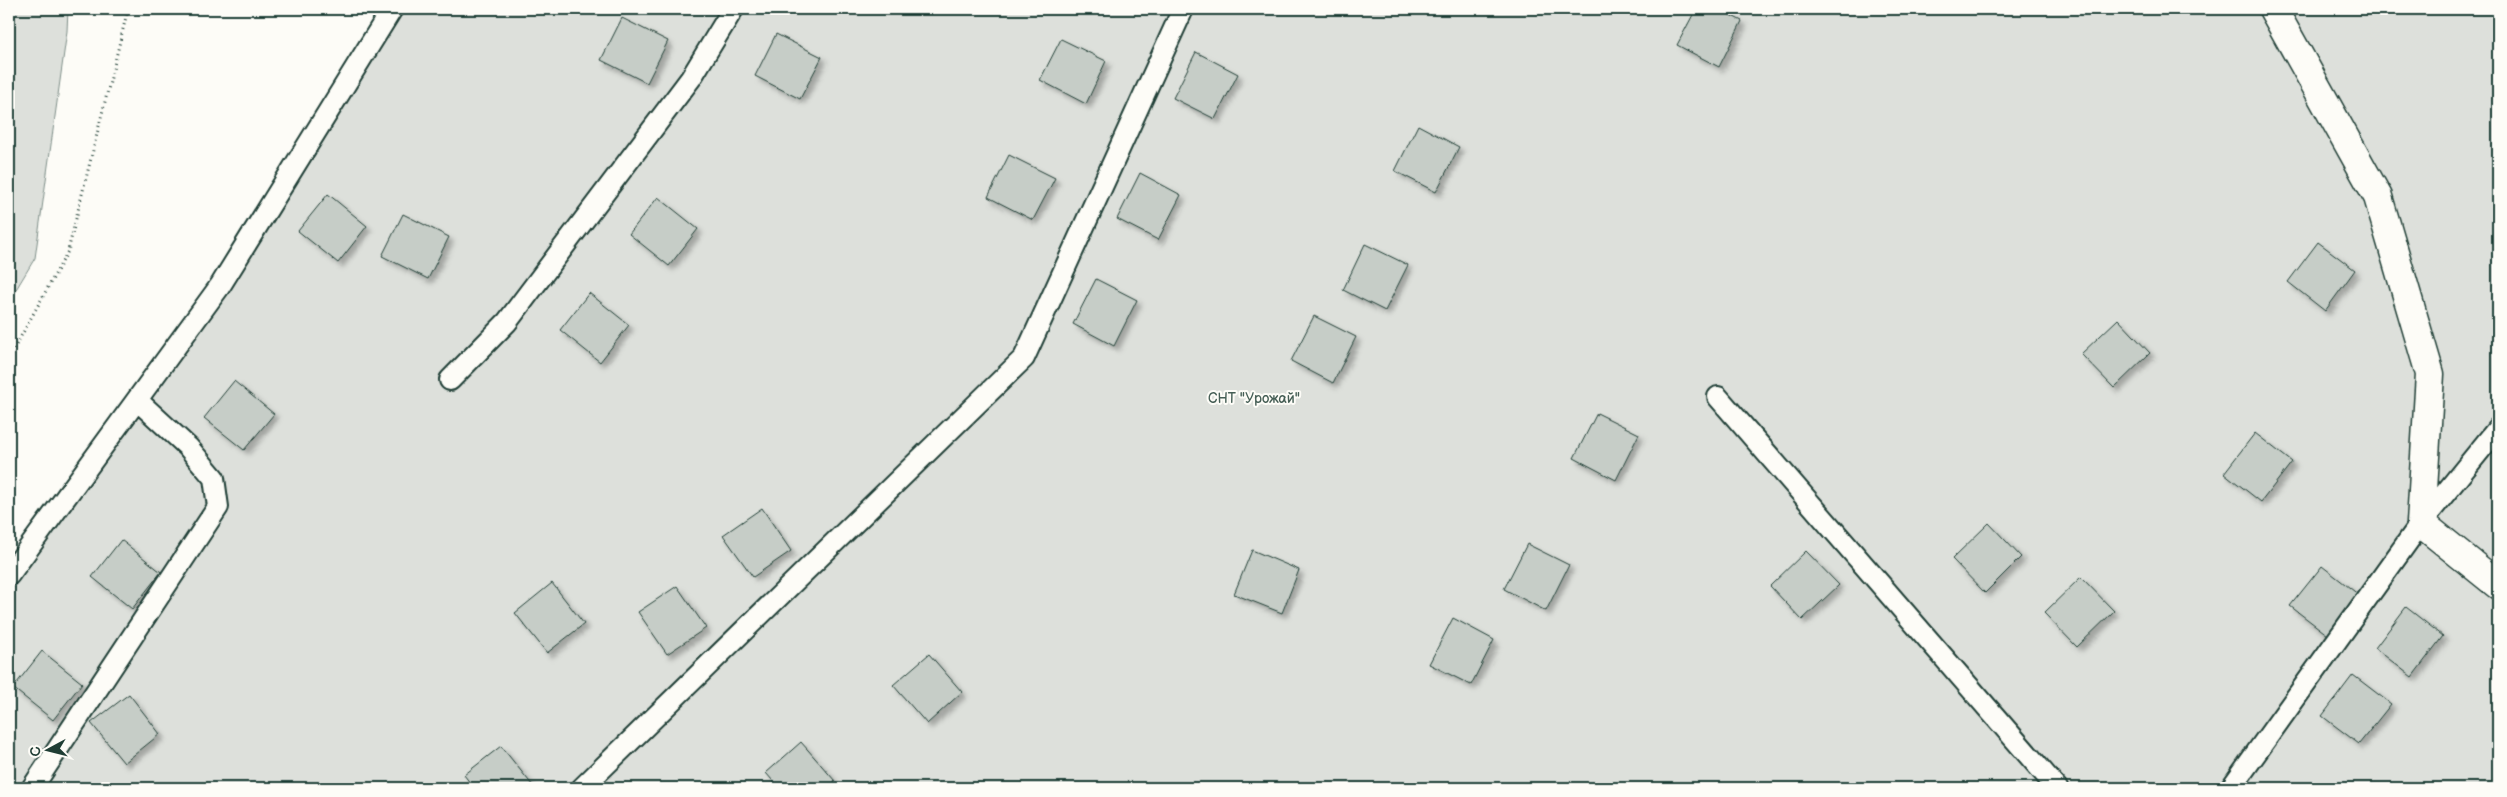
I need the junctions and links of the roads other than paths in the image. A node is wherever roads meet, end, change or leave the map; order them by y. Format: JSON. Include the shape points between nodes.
{"nodes":[{"id":1,"x":392,"y":9,"type":"edge"},
{"id":2,"x":733,"y":9,"type":"edge"},
{"id":3,"x":1183,"y":9,"type":"edge"},
{"id":4,"x":2273,"y":9,"type":"edge"},
{"id":5,"x":450,"y":380,"type":"dead end"},
{"id":6,"x":1718,"y":397,"type":"dead end"},
{"id":7,"x":137,"y":400,"type":"junction"},
{"id":8,"x":2498,"y":428,"type":"edge"},
{"id":9,"x":2421,"y":523,"type":"junction"},
{"id":10,"x":9,"y":575,"type":"edge"},
{"id":11,"x":2498,"y":585,"type":"edge"},
{"id":12,"x":32,"y":788,"type":"edge"},
{"id":13,"x":582,"y":788,"type":"edge"},
{"id":14,"x":2058,"y":788,"type":"edge"},
{"id":15,"x":2231,"y":788,"type":"edge"}],
"edges":[{"from":1,"to":7,"type":"lane","via":[[220,286]]},
{"from":2,"to":5,"type":"lane","via":[[691,78],[507,322]]},
{"from":3,"to":13,"type":"lane","via":[[1024,358]]},
{"from":4,"to":9,"type":"street","via":[[2378,197],[2430,374]]},
{"from":6,"to":14,"type":"lane"},
{"from":7,"to":10,"type":"lane"},
{"from":7,"to":12,"type":"lane","via":[[188,447],[214,478],[218,507]]},
{"from":8,"to":9,"type":"lane"},
{"from":9,"to":11,"type":"street"},
{"from":9,"to":15,"type":"lane"}]}
